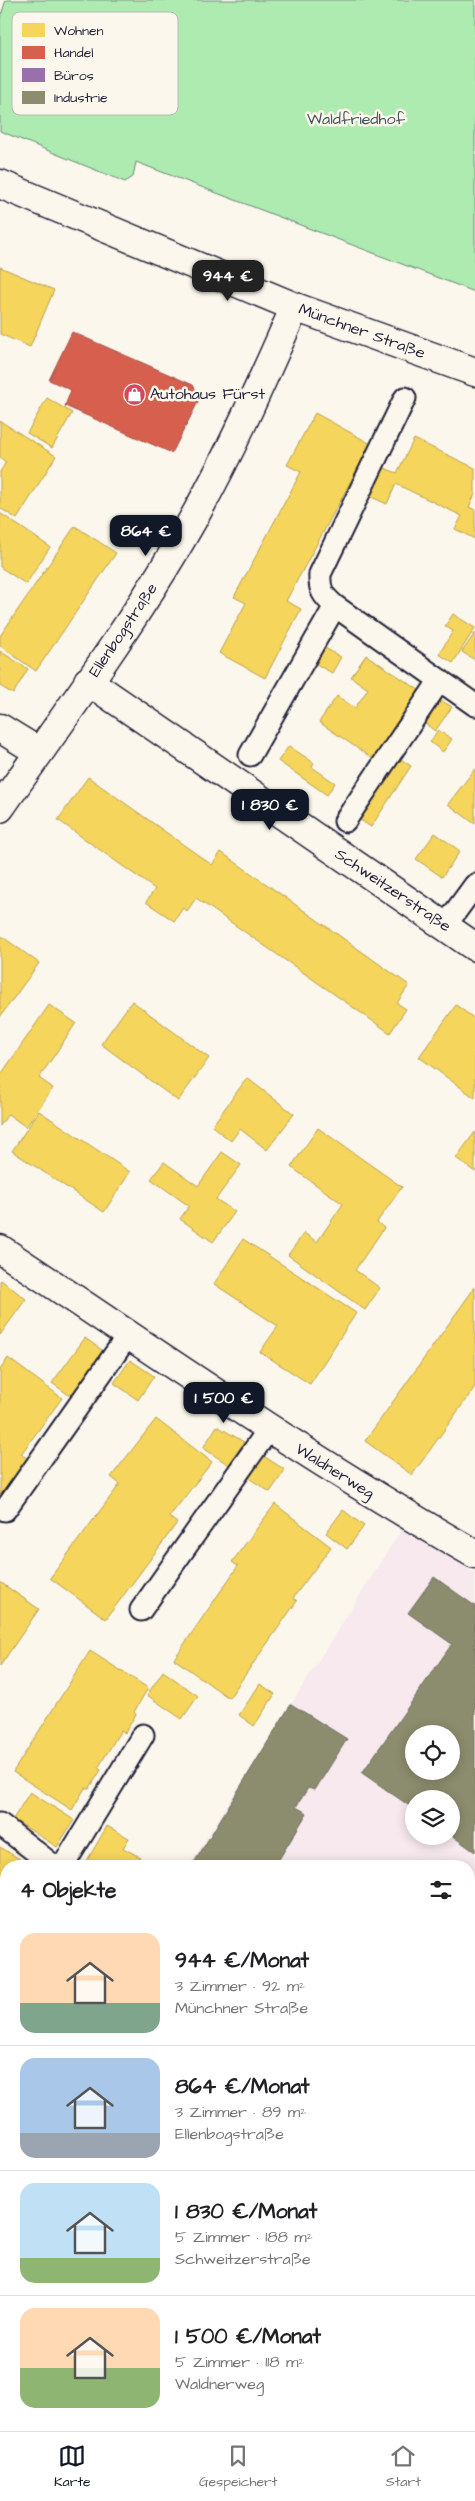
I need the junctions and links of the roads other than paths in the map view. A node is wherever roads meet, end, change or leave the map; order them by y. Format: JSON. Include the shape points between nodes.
{"nodes":[{"id":1,"x":0,"y":184,"type":"edge"},
{"id":2,"x":295,"y":307,"type":"junction"},
{"id":3,"x":475,"y":372,"type":"edge"},
{"id":4,"x":405,"y":398,"type":"dead end"},
{"id":5,"x":335,"y":606,"type":"junction"},
{"id":6,"x":440,"y":680,"type":"junction"},
{"id":7,"x":88,"y":681,"type":"junction"},
{"id":8,"x":475,"y":705,"type":"edge"},
{"id":9,"x":0,"y":728,"type":"edge"},
{"id":10,"x":39,"y":752,"type":"junction"},
{"id":11,"x":250,"y":755,"type":"dead end"},
{"id":12,"x":0,"y":808,"type":"edge"},
{"id":13,"x":345,"y":821,"type":"dead end"},
{"id":14,"x":475,"y":885,"type":"edge"},
{"id":15,"x":445,"y":926,"type":"junction"},
{"id":16,"x":475,"y":947,"type":"edge"},
{"id":17,"x":0,"y":1249,"type":"edge"},
{"id":18,"x":129,"y":1334,"type":"junction"},
{"id":19,"x":269,"y":1429,"type":"junction"},
{"id":20,"x":5,"y":1510,"type":"dead end"},
{"id":21,"x":475,"y":1554,"type":"edge"},
{"id":22,"x":140,"y":1610,"type":"dead end"},
{"id":23,"x":143,"y":1735,"type":"dead end"},
{"id":24,"x":0,"y":1824,"type":"edge"},
{"id":25,"x":46,"y":1860,"type":"edge"},
{"id":26,"x":67,"y":1860,"type":"edge"}],
"edges":[{"from":1,"to":2,"type":"street","name":"Münchner Straße"},
{"from":2,"to":3,"type":"street","name":"Münchner Straße"},
{"from":2,"to":7,"type":"street","name":"Ellenbogstraße","via":[[198,511],[136,613]]},
{"from":4,"to":5,"type":"lane","via":[[320,574],[319,588]]},
{"from":5,"to":6,"type":"lane"},
{"from":5,"to":11,"type":"lane"},
{"from":6,"to":8,"type":"lane"},
{"from":6,"to":13,"type":"lane"},
{"from":7,"to":10,"type":"street","name":"Ellenbogstraße"},
{"from":7,"to":15,"type":"street","name":"Schweitzerstraße"},
{"from":9,"to":10,"type":"street"},
{"from":10,"to":12,"type":"street","name":"Ellenbogstraße"},
{"from":14,"to":15,"type":"lane"},
{"from":15,"to":16,"type":"street","name":"Schweitzerstraße"},
{"from":17,"to":18,"type":"street","name":"Waldnerweg"},
{"from":18,"to":19,"type":"street","name":"Waldnerweg"},
{"from":18,"to":20,"type":"lane"},
{"from":19,"to":21,"type":"street","name":"Waldnerweg","via":[[392,1507]]},
{"from":19,"to":22,"type":"lane"},
{"from":23,"to":26,"type":"lane"},
{"from":24,"to":25,"type":"lane"}]}
